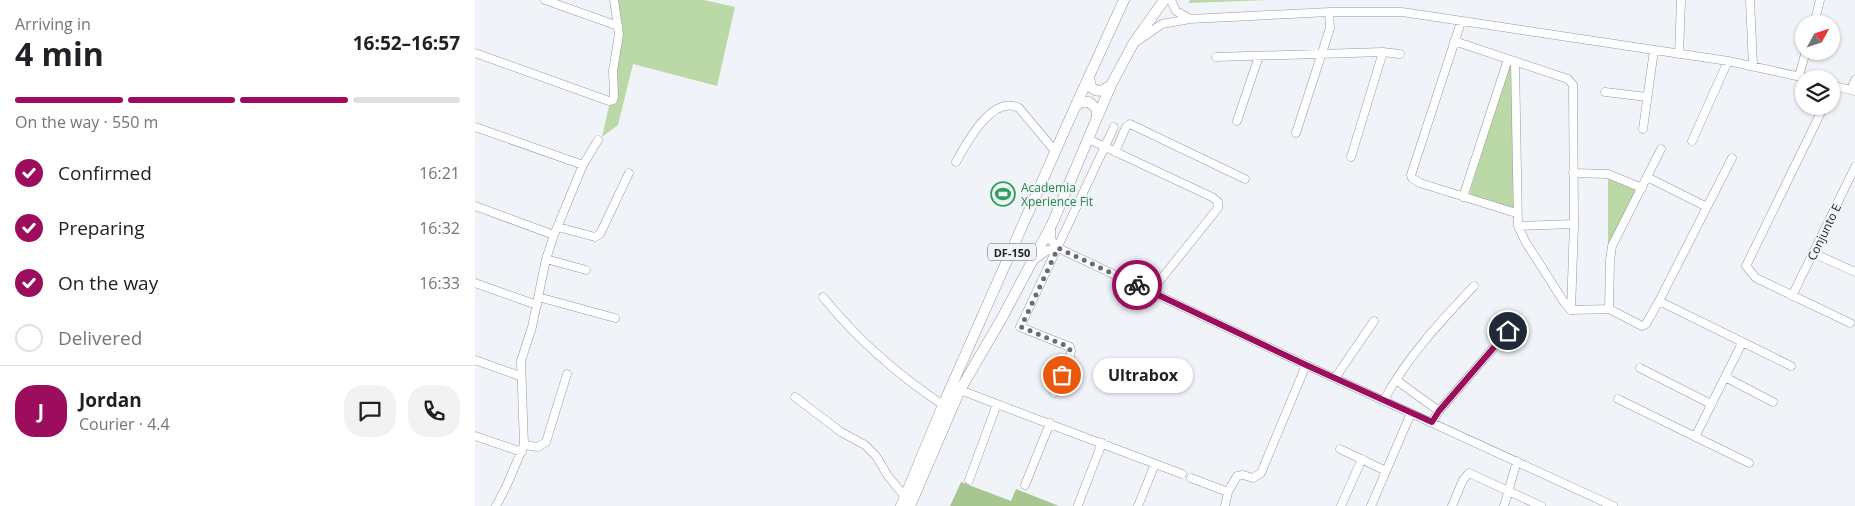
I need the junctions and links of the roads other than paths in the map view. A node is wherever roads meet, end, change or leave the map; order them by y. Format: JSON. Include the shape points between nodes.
{"nodes":[{"id":1,"x":545,"y":0,"type":"edge"},
{"id":2,"x":614,"y":0,"type":"edge"},
{"id":3,"x":1124,"y":0,"type":"edge"},
{"id":4,"x":1164,"y":0,"type":"edge"},
{"id":5,"x":1171,"y":0,"type":"edge"},
{"id":6,"x":1750,"y":0,"type":"edge"},
{"id":7,"x":1820,"y":0,"type":"edge"},
{"id":8,"x":1681,"y":1,"type":"edge"},
{"id":9,"x":1329,"y":12,"type":"junction"},
{"id":10,"x":1816,"y":15,"type":"edge"},
{"id":11,"x":1190,"y":19,"type":"junction"},
{"id":12,"x":1461,"y":22,"type":"junction"},
{"id":13,"x":618,"y":26,"type":"junction"},
{"id":14,"x":1454,"y":41,"type":"junction"},
{"id":15,"x":1133,"y":44,"type":"junction"},
{"id":16,"x":1654,"y":50,"type":"junction"},
{"id":17,"x":1383,"y":52,"type":"junction"},
{"id":18,"x":475,"y":53,"type":"edge"},
{"id":19,"x":1322,"y":54,"type":"junction"},
{"id":20,"x":1400,"y":54,"type":"dead end"},
{"id":21,"x":1679,"y":54,"type":"junction"},
{"id":22,"x":1259,"y":56,"type":"junction"},
{"id":23,"x":1216,"y":57,"type":"dead end"},
{"id":24,"x":1511,"y":60,"type":"junction"},
{"id":25,"x":1728,"y":61,"type":"junction"},
{"id":26,"x":1753,"y":66,"type":"junction"},
{"id":27,"x":1795,"y":75,"type":"edge"},
{"id":28,"x":1089,"y":77,"type":"junction"},
{"id":29,"x":1855,"y":80,"type":"edge"},
{"id":30,"x":1111,"y":86,"type":"junction"},
{"id":31,"x":1840,"y":88,"type":"edge"},
{"id":32,"x":1853,"y":90,"type":"edge"},
{"id":33,"x":1605,"y":92,"type":"dead end"},
{"id":34,"x":1647,"y":97,"type":"junction"},
{"id":35,"x":1075,"y":107,"type":"junction"},
{"id":36,"x":1820,"y":115,"type":"edge"},
{"id":37,"x":1097,"y":117,"type":"junction"},
{"id":38,"x":1237,"y":121,"type":"dead end"},
{"id":39,"x":475,"y":127,"type":"edge"},
{"id":40,"x":1113,"y":127,"type":"dead end"},
{"id":41,"x":1643,"y":129,"type":"dead end"},
{"id":42,"x":1296,"y":133,"type":"dead end"},
{"id":43,"x":1088,"y":139,"type":"junction"},
{"id":44,"x":598,"y":140,"type":"dead end"},
{"id":45,"x":1692,"y":141,"type":"dead end"},
{"id":46,"x":1104,"y":147,"type":"junction"},
{"id":47,"x":1661,"y":149,"type":"dead end"},
{"id":48,"x":1055,"y":151,"type":"junction"},
{"id":49,"x":1115,"y":152,"type":"junction"},
{"id":50,"x":1351,"y":157,"type":"dead end"},
{"id":51,"x":1732,"y":158,"type":"dead end"},
{"id":52,"x":957,"y":162,"type":"dead end"},
{"id":53,"x":583,"y":165,"type":"junction"},
{"id":54,"x":1855,"y":167,"type":"edge"},
{"id":55,"x":629,"y":173,"type":"dead end"},
{"id":56,"x":1573,"y":173,"type":"junction"},
{"id":57,"x":1647,"y":176,"type":"junction"},
{"id":58,"x":1245,"y":179,"type":"dead end"},
{"id":59,"x":1642,"y":188,"type":"junction"},
{"id":60,"x":1463,"y":197,"type":"junction"},
{"id":61,"x":475,"y":206,"type":"edge"},
{"id":62,"x":1707,"y":207,"type":"junction"},
{"id":63,"x":1516,"y":213,"type":"junction"},
{"id":64,"x":1052,"y":224,"type":"junction"},
{"id":65,"x":1574,"y":224,"type":"junction"},
{"id":66,"x":1518,"y":226,"type":"junction"},
{"id":67,"x":558,"y":227,"type":"junction"},
{"id":68,"x":554,"y":235,"type":"junction"},
{"id":69,"x":1058,"y":248,"type":"junction"},
{"id":70,"x":1813,"y":253,"type":"junction"},
{"id":71,"x":547,"y":259,"type":"junction"},
{"id":72,"x":1033,"y":260,"type":"junction"},
{"id":73,"x":586,"y":270,"type":"dead end"},
{"id":74,"x":1855,"y":272,"type":"edge"},
{"id":75,"x":475,"y":283,"type":"edge"},
{"id":76,"x":1157,"y":284,"type":"dead end"},
{"id":77,"x":1474,"y":286,"type":"dead end"},
{"id":78,"x":1792,"y":296,"type":"junction"},
{"id":79,"x":823,"y":297,"type":"dead end"},
{"id":80,"x":537,"y":301,"type":"junction"},
{"id":81,"x":1659,"y":301,"type":"junction"},
{"id":82,"x":1609,"y":309,"type":"junction"},
{"id":83,"x":1571,"y":310,"type":"junction"},
{"id":84,"x":615,"y":318,"type":"dead end"},
{"id":85,"x":1374,"y":320,"type":"dead end"},
{"id":86,"x":1849,"y":324,"type":"dead end"},
{"id":87,"x":1508,"y":331,"type":"dead end"},
{"id":88,"x":1741,"y":343,"type":"junction"},
{"id":89,"x":475,"y":360,"type":"edge"},
{"id":90,"x":1306,"y":365,"type":"junction"},
{"id":91,"x":1791,"y":366,"type":"dead end"},
{"id":92,"x":1640,"y":368,"type":"dead end"},
{"id":93,"x":567,"y":374,"type":"dead end"},
{"id":94,"x":520,"y":376,"type":"junction"},
{"id":95,"x":1725,"y":377,"type":"junction"},
{"id":96,"x":1335,"y":378,"type":"junction"},
{"id":97,"x":1396,"y":380,"type":"junction"},
{"id":98,"x":961,"y":390,"type":"junction"},
{"id":99,"x":1054,"y":393,"type":"dead end"},
{"id":100,"x":795,"y":397,"type":"dead end"},
{"id":101,"x":1617,"y":399,"type":"dead end"},
{"id":102,"x":1384,"y":400,"type":"junction"},
{"id":103,"x":1773,"y":402,"type":"dead end"},
{"id":104,"x":997,"y":404,"type":"junction"},
{"id":105,"x":1711,"y":404,"type":"junction"},
{"id":106,"x":943,"y":405,"type":"junction"},
{"id":107,"x":1439,"y":411,"type":"junction"},
{"id":108,"x":1411,"y":412,"type":"junction"},
{"id":109,"x":1432,"y":422,"type":"junction"},
{"id":110,"x":1050,"y":423,"type":"junction"},
{"id":111,"x":475,"y":436,"type":"edge"},
{"id":112,"x":1695,"y":437,"type":"junction"},
{"id":113,"x":1102,"y":443,"type":"junction"},
{"id":114,"x":523,"y":448,"type":"junction"},
{"id":115,"x":1340,"y":450,"type":"dead end"},
{"id":116,"x":1362,"y":459,"type":"junction"},
{"id":117,"x":1517,"y":461,"type":"junction"},
{"id":118,"x":1749,"y":463,"type":"dead end"},
{"id":119,"x":1155,"y":464,"type":"junction"},
{"id":120,"x":1386,"y":470,"type":"junction"},
{"id":121,"x":1182,"y":474,"type":"dead end"},
{"id":122,"x":1191,"y":478,"type":"dead end"},
{"id":123,"x":969,"y":480,"type":"dead end"},
{"id":124,"x":1025,"y":485,"type":"dead end"},
{"id":125,"x":1509,"y":491,"type":"junction"},
{"id":126,"x":1228,"y":492,"type":"junction"},
{"id":127,"x":906,"y":503,"type":"edge"},
{"id":128,"x":1077,"y":505,"type":"edge"},
{"id":129,"x":497,"y":506,"type":"edge"},
{"id":130,"x":1138,"y":506,"type":"edge"},
{"id":131,"x":1225,"y":506,"type":"edge"},
{"id":132,"x":1341,"y":506,"type":"edge"},
{"id":133,"x":1371,"y":506,"type":"edge"},
{"id":134,"x":1452,"y":506,"type":"edge"},
{"id":135,"x":1504,"y":506,"type":"edge"},
{"id":136,"x":1541,"y":506,"type":"edge"},
{"id":137,"x":1613,"y":506,"type":"edge"}],
"edges":[{"from":1,"to":13,"type":"street"},
{"from":2,"to":13,"type":"street"},
{"from":3,"to":28,"type":"main road","number":"DF-150"},
{"from":4,"to":15,"type":"main road","number":"DF-150"},
{"from":5,"to":11,"type":"street","via":[[1176,11]]},
{"from":6,"to":26,"type":"street"},
{"from":7,"to":10,"type":"street"},
{"from":8,"to":21,"type":"street"},
{"from":9,"to":11,"type":"street"},
{"from":9,"to":12,"type":"street","via":[[1401,12]]},
{"from":9,"to":19,"type":"street","via":[[1330,28]]},
{"from":11,"to":15,"type":"street","via":[[1162,24]]},
{"from":12,"to":14,"type":"street"},
{"from":12,"to":16,"type":"street"},
{"from":13,"to":18,"type":"street","via":[[614,96],[609,101]]},
{"from":14,"to":24,"type":"street"},
{"from":14,"to":60,"type":"street","via":[[1411,175],[1419,183]]},
{"from":15,"to":30,"type":"main road","number":"DF-150"},
{"from":16,"to":21,"type":"street"},
{"from":16,"to":34,"type":"street"},
{"from":17,"to":19,"type":"street"},
{"from":17,"to":20,"type":"street"},
{"from":17,"to":50,"type":"street"},
{"from":19,"to":22,"type":"street"},
{"from":19,"to":42,"type":"street"},
{"from":21,"to":25,"type":"street"},
{"from":22,"to":23,"type":"street"},
{"from":22,"to":38,"type":"street"},
{"from":24,"to":56,"type":"street","via":[[1568,79],[1573,85]]},
{"from":24,"to":60,"type":"street"},
{"from":24,"to":63,"type":"street"},
{"from":25,"to":26,"type":"street"},
{"from":25,"to":45,"type":"street"},
{"from":26,"to":27,"type":"street"},
{"from":28,"to":30,"type":"main road","via":[[1089,84],[1094,90],[1103,91]]},
{"from":28,"to":35,"type":"main road","number":"DF-150"},
{"from":29,"to":32,"type":"street"},
{"from":30,"to":37,"type":"main road","number":"DF-150"},
{"from":31,"to":32,"type":"street"},
{"from":33,"to":34,"type":"street"},
{"from":34,"to":41,"type":"street"},
{"from":35,"to":37,"type":"main road","via":[[1081,102],[1089,102],[1097,108]]},
{"from":35,"to":48,"type":"main road","number":"DF-150"},
{"from":36,"to":78,"type":"street","via":[[1746,263],[1755,278]]},
{"from":37,"to":43,"type":"main road","number":"DF-150"},
{"from":39,"to":53,"type":"street"},
{"from":40,"to":46,"type":"street"},
{"from":43,"to":46,"type":"street"},
{"from":43,"to":64,"type":"main road","number":"DF-150"},
{"from":44,"to":53,"type":"street"},
{"from":46,"to":49,"type":"street"},
{"from":46,"to":69,"type":"street"},
{"from":47,"to":57,"type":"street"},
{"from":48,"to":52,"type":"street","via":[[1014,105],[992,113],[979,124]]},
{"from":48,"to":106,"type":"main road","number":"DF-150"},
{"from":49,"to":58,"type":"street","via":[[1130,124]]},
{"from":49,"to":76,"type":"street","via":[[1218,202],[1218,208]]},
{"from":51,"to":62,"type":"street"},
{"from":53,"to":67,"type":"street"},
{"from":54,"to":70,"type":"street","name":"Conjunto E"},
{"from":55,"to":67,"type":"street","via":[[600,234],[595,237]]},
{"from":56,"to":59,"type":"street","via":[[1608,174]]},
{"from":56,"to":65,"type":"street"},
{"from":57,"to":59,"type":"street"},
{"from":57,"to":62,"type":"street"},
{"from":59,"to":82,"type":"street","via":[[1612,246]]},
{"from":60,"to":63,"type":"street"},
{"from":61,"to":68,"type":"street"},
{"from":62,"to":81,"type":"street"},
{"from":63,"to":66,"type":"street"},
{"from":64,"to":69,"type":"street","via":[[1051,240]]},
{"from":64,"to":72,"type":"main road","number":"DF-150"},
{"from":65,"to":66,"type":"street"},
{"from":65,"to":83,"type":"street"},
{"from":66,"to":83,"type":"street"},
{"from":67,"to":68,"type":"street"},
{"from":68,"to":71,"type":"street"},
{"from":69,"to":72,"type":"street","via":[[1048,250]]},
{"from":69,"to":90,"type":"street"},
{"from":69,"to":99,"type":"street","via":[[1021,327],[1069,347],[1071,351]]},
{"from":70,"to":74,"type":"street"},
{"from":70,"to":78,"type":"street","name":"Conjunto E"},
{"from":71,"to":73,"type":"street"},
{"from":71,"to":80,"type":"street"},
{"from":72,"to":98,"type":"main road","number":"DF-150"},
{"from":75,"to":80,"type":"street"},
{"from":77,"to":97,"type":"street","via":[[1434,330]]},
{"from":78,"to":86,"type":"street"},
{"from":79,"to":106,"type":"street","via":[[885,362]]},
{"from":80,"to":84,"type":"street"},
{"from":80,"to":94,"type":"street"},
{"from":81,"to":82,"type":"street","via":[[1646,324],[1641,326]]},
{"from":81,"to":88,"type":"street"},
{"from":82,"to":83,"type":"street"},
{"from":85,"to":96,"type":"street"},
{"from":87,"to":107,"type":"street"},
{"from":88,"to":91,"type":"street"},
{"from":88,"to":95,"type":"street"},
{"from":89,"to":94,"type":"street"},
{"from":90,"to":96,"type":"street"},
{"from":90,"to":126,"type":"street","via":[[1261,472],[1253,478],[1237,476]]},
{"from":92,"to":105,"type":"street"},
{"from":93,"to":114,"type":"street","via":[[546,442],[538,447]]},
{"from":94,"to":114,"type":"street"},
{"from":95,"to":103,"type":"street"},
{"from":95,"to":105,"type":"street"},
{"from":96,"to":102,"type":"street"},
{"from":97,"to":102,"type":"street"},
{"from":97,"to":107,"type":"street"},
{"from":98,"to":104,"type":"street"},
{"from":98,"to":127,"type":"main road","number":"DF-150"},
{"from":100,"to":127,"type":"street","via":[[841,432],[865,445],[876,456]]},
{"from":101,"to":112,"type":"street"},
{"from":102,"to":108,"type":"street"},
{"from":104,"to":110,"type":"street"},
{"from":104,"to":123,"type":"street"},
{"from":105,"to":112,"type":"street"},
{"from":106,"to":127,"type":"main road","number":"DF-150"},
{"from":107,"to":109,"type":"street"},
{"from":108,"to":109,"type":"street"},
{"from":108,"to":120,"type":"street"},
{"from":109,"to":117,"type":"street"},
{"from":110,"to":113,"type":"street"},
{"from":110,"to":124,"type":"street"},
{"from":111,"to":114,"type":"street"},
{"from":112,"to":118,"type":"street"},
{"from":113,"to":119,"type":"street"},
{"from":113,"to":128,"type":"street"},
{"from":114,"to":129,"type":"street"},
{"from":115,"to":116,"type":"street"},
{"from":116,"to":120,"type":"street"},
{"from":116,"to":132,"type":"street"},
{"from":117,"to":125,"type":"street"},
{"from":117,"to":137,"type":"street"},
{"from":119,"to":121,"type":"street"},
{"from":119,"to":130,"type":"street"},
{"from":120,"to":133,"type":"street"},
{"from":122,"to":126,"type":"street"},
{"from":125,"to":134,"type":"street","via":[[1469,473]]},
{"from":125,"to":135,"type":"street"},
{"from":125,"to":136,"type":"street"},
{"from":126,"to":131,"type":"street"}]}
